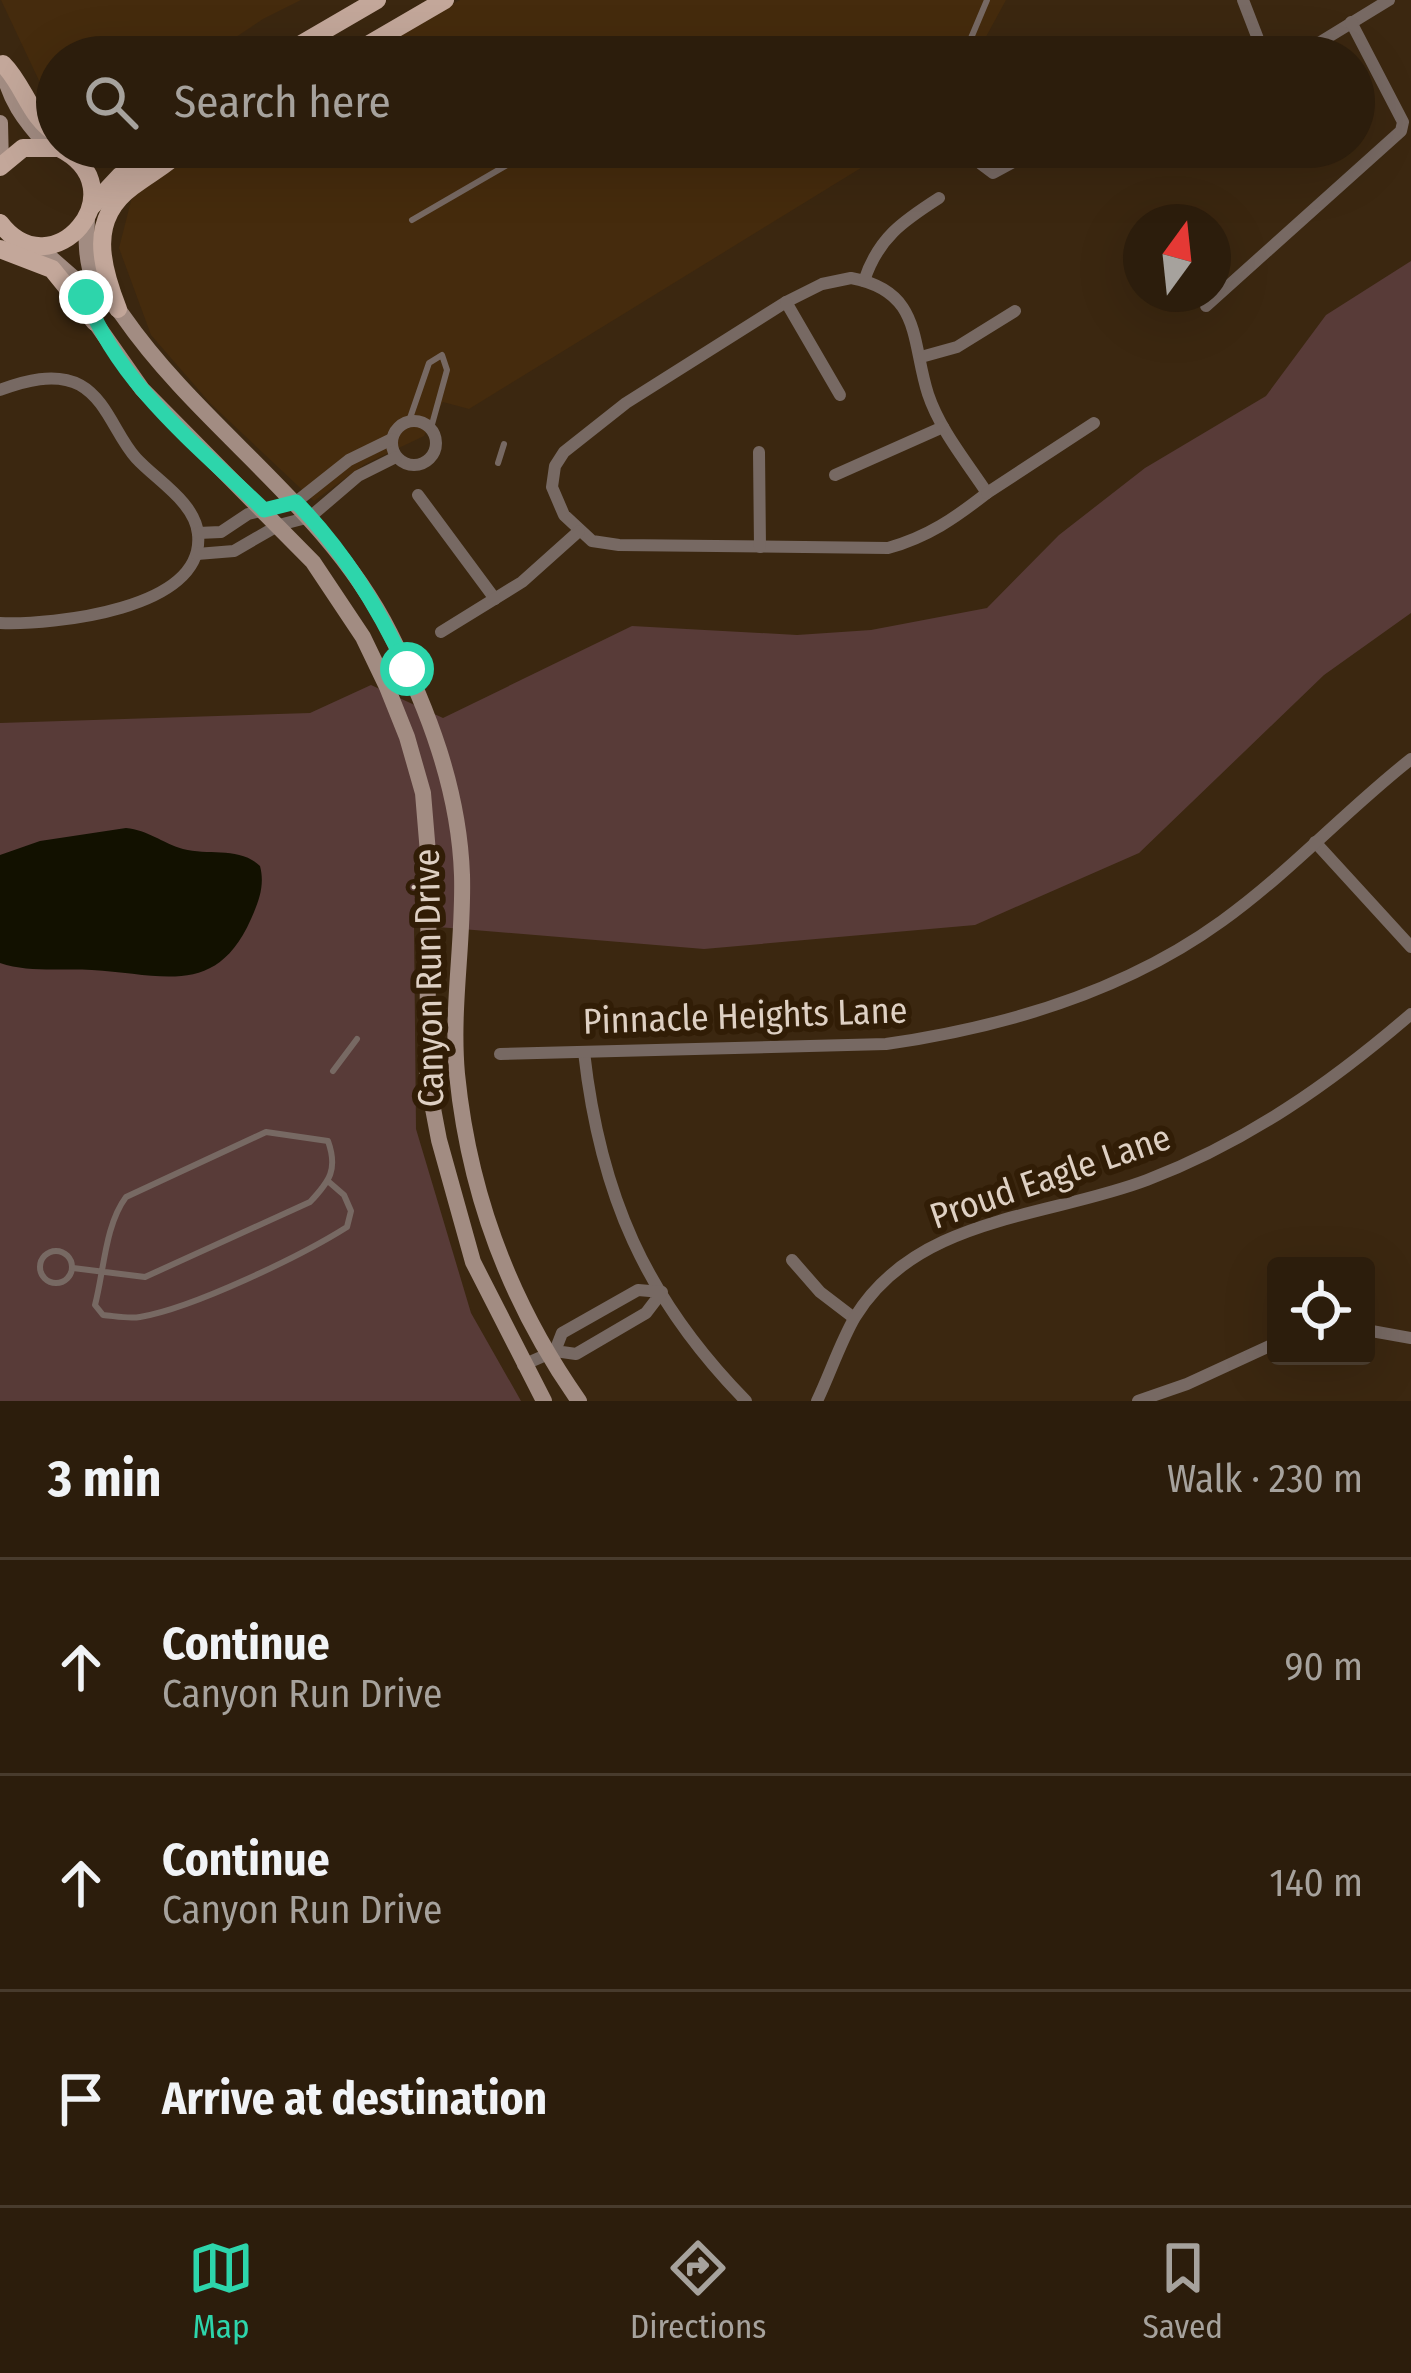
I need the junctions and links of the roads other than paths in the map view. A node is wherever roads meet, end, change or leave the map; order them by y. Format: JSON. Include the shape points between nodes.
{"nodes":[{"id":1,"x":377,"y":0,"type":"edge"},
{"id":2,"x":445,"y":0,"type":"edge"},
{"id":3,"x":987,"y":0,"type":"edge"},
{"id":4,"x":1243,"y":0,"type":"edge"},
{"id":5,"x":1389,"y":0,"type":"edge"},
{"id":6,"x":1351,"y":22,"type":"junction"},
{"id":7,"x":314,"y":36,"type":"edge"},
{"id":8,"x":383,"y":36,"type":"edge"},
{"id":9,"x":971,"y":36,"type":"edge"},
{"id":10,"x":1257,"y":36,"type":"edge"},
{"id":11,"x":1329,"y":36,"type":"edge"},
{"id":12,"x":1358,"y":36,"type":"edge"},
{"id":13,"x":2,"y":60,"type":"edge"},
{"id":14,"x":1375,"y":68,"type":"edge"},
{"id":15,"x":36,"y":116,"type":"edge"},
{"id":16,"x":0,"y":123,"type":"edge"},
{"id":17,"x":36,"y":144,"type":"edge"},
{"id":18,"x":1375,"y":154,"type":"edge"},
{"id":19,"x":0,"y":166,"type":"edge"},
{"id":20,"x":81,"y":168,"type":"edge"},
{"id":21,"x":137,"y":168,"type":"edge"},
{"id":22,"x":163,"y":168,"type":"edge"},
{"id":23,"x":502,"y":168,"type":"edge"},
{"id":24,"x":1359,"y":168,"type":"edge"},
{"id":25,"x":939,"y":198,"type":"dead end"},
{"id":26,"x":89,"y":213,"type":"junction"},
{"id":27,"x":412,"y":220,"type":"dead end"},
{"id":28,"x":3,"y":236,"type":"edge"},
{"id":29,"x":37,"y":246,"type":"junction"},
{"id":30,"x":864,"y":280,"type":"junction"},
{"id":31,"x":1231,"y":283,"type":"edge"},
{"id":32,"x":787,"y":302,"type":"junction"},
{"id":33,"x":118,"y":309,"type":"junction"},
{"id":34,"x":1015,"y":311,"type":"dead end"},
{"id":35,"x":95,"y":322,"type":"junction"},
{"id":36,"x":921,"y":357,"type":"junction"},
{"id":37,"x":0,"y":390,"type":"edge"},
{"id":38,"x":840,"y":395,"type":"dead end"},
{"id":39,"x":409,"y":422,"type":"junction"},
{"id":40,"x":1094,"y":423,"type":"dead end"},
{"id":41,"x":943,"y":427,"type":"junction"},
{"id":42,"x":431,"y":428,"type":"junction"},
{"id":43,"x":392,"y":439,"type":"junction"},
{"id":44,"x":504,"y":444,"type":"dead end"},
{"id":45,"x":759,"y":452,"type":"dead end"},
{"id":46,"x":396,"y":457,"type":"junction"},
{"id":47,"x":499,"y":463,"type":"dead end"},
{"id":48,"x":835,"y":475,"type":"dead end"},
{"id":49,"x":987,"y":493,"type":"junction"},
{"id":50,"x":418,"y":495,"type":"dead end"},
{"id":51,"x":287,"y":513,"type":"junction"},
{"id":52,"x":230,"y":527,"type":"junction"},
{"id":53,"x":579,"y":531,"type":"junction"},
{"id":54,"x":199,"y":533,"type":"junction"},
{"id":55,"x":760,"y":547,"type":"junction"},
{"id":56,"x":234,"y":551,"type":"junction"},
{"id":57,"x":197,"y":554,"type":"junction"},
{"id":58,"x":495,"y":599,"type":"junction"},
{"id":59,"x":0,"y":622,"type":"edge"},
{"id":60,"x":441,"y":632,"type":"dead end"},
{"id":61,"x":1411,"y":759,"type":"edge"},
{"id":62,"x":1315,"y":842,"type":"junction"},
{"id":63,"x":1411,"y":947,"type":"edge"},
{"id":64,"x":1411,"y":1014,"type":"edge"},
{"id":65,"x":357,"y":1039,"type":"dead end"},
{"id":66,"x":584,"y":1052,"type":"junction"},
{"id":67,"x":500,"y":1054,"type":"dead end"},
{"id":68,"x":333,"y":1071,"type":"dead end"},
{"id":69,"x":458,"y":1074,"type":"junction"},
{"id":70,"x":427,"y":1077,"type":"junction"},
{"id":71,"x":329,"y":1182,"type":"junction"},
{"id":72,"x":792,"y":1260,"type":"dead end"},
{"id":73,"x":73,"y":1268,"type":"junction"},
{"id":74,"x":103,"y":1274,"type":"junction"},
{"id":75,"x":662,"y":1292,"type":"junction"},
{"id":76,"x":854,"y":1318,"type":"junction"},
{"id":77,"x":1375,"y":1332,"type":"edge"},
{"id":78,"x":1411,"y":1338,"type":"edge"},
{"id":79,"x":1267,"y":1347,"type":"edge"},
{"id":80,"x":550,"y":1352,"type":"junction"},
{"id":81,"x":523,"y":1365,"type":"junction"},
{"id":82,"x":1187,"y":1384,"type":"junction"},
{"id":83,"x":544,"y":1401,"type":"edge"},
{"id":84,"x":579,"y":1401,"type":"edge"},
{"id":85,"x":746,"y":1401,"type":"edge"},
{"id":86,"x":818,"y":1401,"type":"edge"},
{"id":87,"x":1138,"y":1401,"type":"edge"},
{"id":88,"x":1192,"y":1401,"type":"edge"}],
"edges":[{"from":1,"to":7,"type":"main road"},
{"from":2,"to":8,"type":"main road"},
{"from":3,"to":9,"type":"lane"},
{"from":4,"to":10,"type":"street"},
{"from":5,"to":6,"type":"street"},
{"from":6,"to":11,"type":"street"},
{"from":6,"to":12,"type":"street"},
{"from":13,"to":15,"type":"main road"},
{"from":14,"to":18,"type":"street","via":[[1403,122]]},
{"from":16,"to":19,"type":"street"},
{"from":17,"to":19,"type":"main road"},
{"from":20,"to":26,"type":"main road","via":[[89,178]]},
{"from":21,"to":26,"type":"main road"},
{"from":22,"to":33,"type":"main road","via":[[128,190],[104,224],[102,266]]},
{"from":23,"to":27,"type":"lane"},
{"from":24,"to":31,"type":"street"},
{"from":25,"to":30,"type":"street","via":[[882,239]]},
{"from":26,"to":29,"type":"main road","via":[[71,237]]},
{"from":26,"to":33,"type":"street","name":"Canyon Run Drive","via":[[94,281]]},
{"from":28,"to":29,"type":"main road"},
{"from":28,"to":35,"type":"main road","via":[[52,269]]},
{"from":29,"to":35,"type":"street","name":"Canyon Run Drive","via":[[77,281]]},
{"from":30,"to":32,"type":"street","via":[[822,284]]},
{"from":30,"to":36,"type":"street","via":[[902,304]]},
{"from":32,"to":38,"type":"street"},
{"from":32,"to":53,"type":"street","via":[[626,403],[564,452],[552,487]]},
{"from":33,"to":51,"type":"street","name":"Canyon Run Drive"},
{"from":34,"to":36,"type":"street","via":[[957,347]]},
{"from":35,"to":51,"type":"street","name":"Canyon Run Drive","via":[[142,389]]},
{"from":36,"to":41,"type":"street"},
{"from":37,"to":54,"type":"street","via":[[27,379],[82,386],[133,455],[190,511]]},
{"from":39,"to":42,"type":"street"},
{"from":39,"to":42,"type":"lane","via":[[429,363],[442,355],[447,370]]},
{"from":39,"to":43,"type":"street"},
{"from":40,"to":49,"type":"street"},
{"from":41,"to":48,"type":"street"},
{"from":41,"to":49,"type":"street"},
{"from":42,"to":46,"type":"street","via":[[431,458],[417,465]]},
{"from":43,"to":46,"type":"street"},
{"from":43,"to":51,"type":"street","via":[[349,460]]},
{"from":44,"to":47,"type":"lane"},
{"from":45,"to":55,"type":"street"},
{"from":46,"to":51,"type":"street"},
{"from":49,"to":55,"type":"street","via":[[935,531],[888,548]]},
{"from":50,"to":58,"type":"street"},
{"from":51,"to":52,"type":"street","via":[[241,517]]},
{"from":51,"to":56,"type":"street"},
{"from":51,"to":69,"type":"street","name":"Canyon Run Drive","via":[[341,553],[389,632],[447,772],[462,874]]},
{"from":51,"to":70,"type":"street","name":"Canyon Run Drive","via":[[363,637],[418,774],[429,865]]},
{"from":52,"to":54,"type":"street"},
{"from":52,"to":56,"type":"lane"},
{"from":53,"to":55,"type":"street","via":[[592,542],[619,545]]},
{"from":53,"to":58,"type":"street"},
{"from":54,"to":57,"type":"street"},
{"from":56,"to":57,"type":"street"},
{"from":57,"to":59,"type":"street","via":[[177,584],[155,598],[71,618]]},
{"from":58,"to":60,"type":"street"},
{"from":61,"to":62,"type":"street","name":"Pinnacle Heights Lane"},
{"from":62,"to":63,"type":"street"},
{"from":62,"to":66,"type":"street","name":"Pinnacle Heights Lane","via":[[1222,921],[1159,961],[1042,1010],[886,1044]]},
{"from":64,"to":76,"type":"street","name":"Proud Eagle Lane","via":[[1346,1070],[1239,1138],[1148,1179],[963,1231],[909,1259]]},
{"from":65,"to":68,"type":"lane"},
{"from":66,"to":67,"type":"street","name":"Pinnacle Heights Lane"},
{"from":66,"to":75,"type":"street","via":[[614,1202]]},
{"from":69,"to":70,"type":"lane"},
{"from":69,"to":80,"type":"street","name":"Canyon Run Drive","via":[[484,1210],[509,1280]]},
{"from":70,"to":81,"type":"street","name":"Canyon Run Drive","via":[[473,1262]]},
{"from":71,"to":74,"type":"lane","via":[[310,1202],[145,1276]]},
{"from":71,"to":74,"type":"lane","via":[[335,1162],[328,1141],[266,1132],[126,1197],[115,1211]]},
{"from":71,"to":74,"type":"lane","via":[[351,1211],[346,1227],[189,1302],[138,1317],[103,1315],[95,1305]]},
{"from":72,"to":76,"type":"street"},
{"from":73,"to":73,"type":"lane","via":[[56,1251],[40,1268],[58,1284]]},
{"from":73,"to":74,"type":"lane"},
{"from":75,"to":80,"type":"street","via":[[646,1313],[576,1354]]},
{"from":75,"to":80,"type":"street","via":[[638,1290],[562,1333]]},
{"from":75,"to":85,"type":"street"},
{"from":76,"to":86,"type":"street","name":"Proud Eagle Lane"},
{"from":77,"to":78,"type":"street"},
{"from":79,"to":82,"type":"street"},
{"from":80,"to":81,"type":"street"},
{"from":80,"to":84,"type":"street","name":"Canyon Run Drive"},
{"from":81,"to":83,"type":"street","name":"Canyon Run Drive"},
{"from":82,"to":87,"type":"street"},
{"from":82,"to":88,"type":"street"}]}
